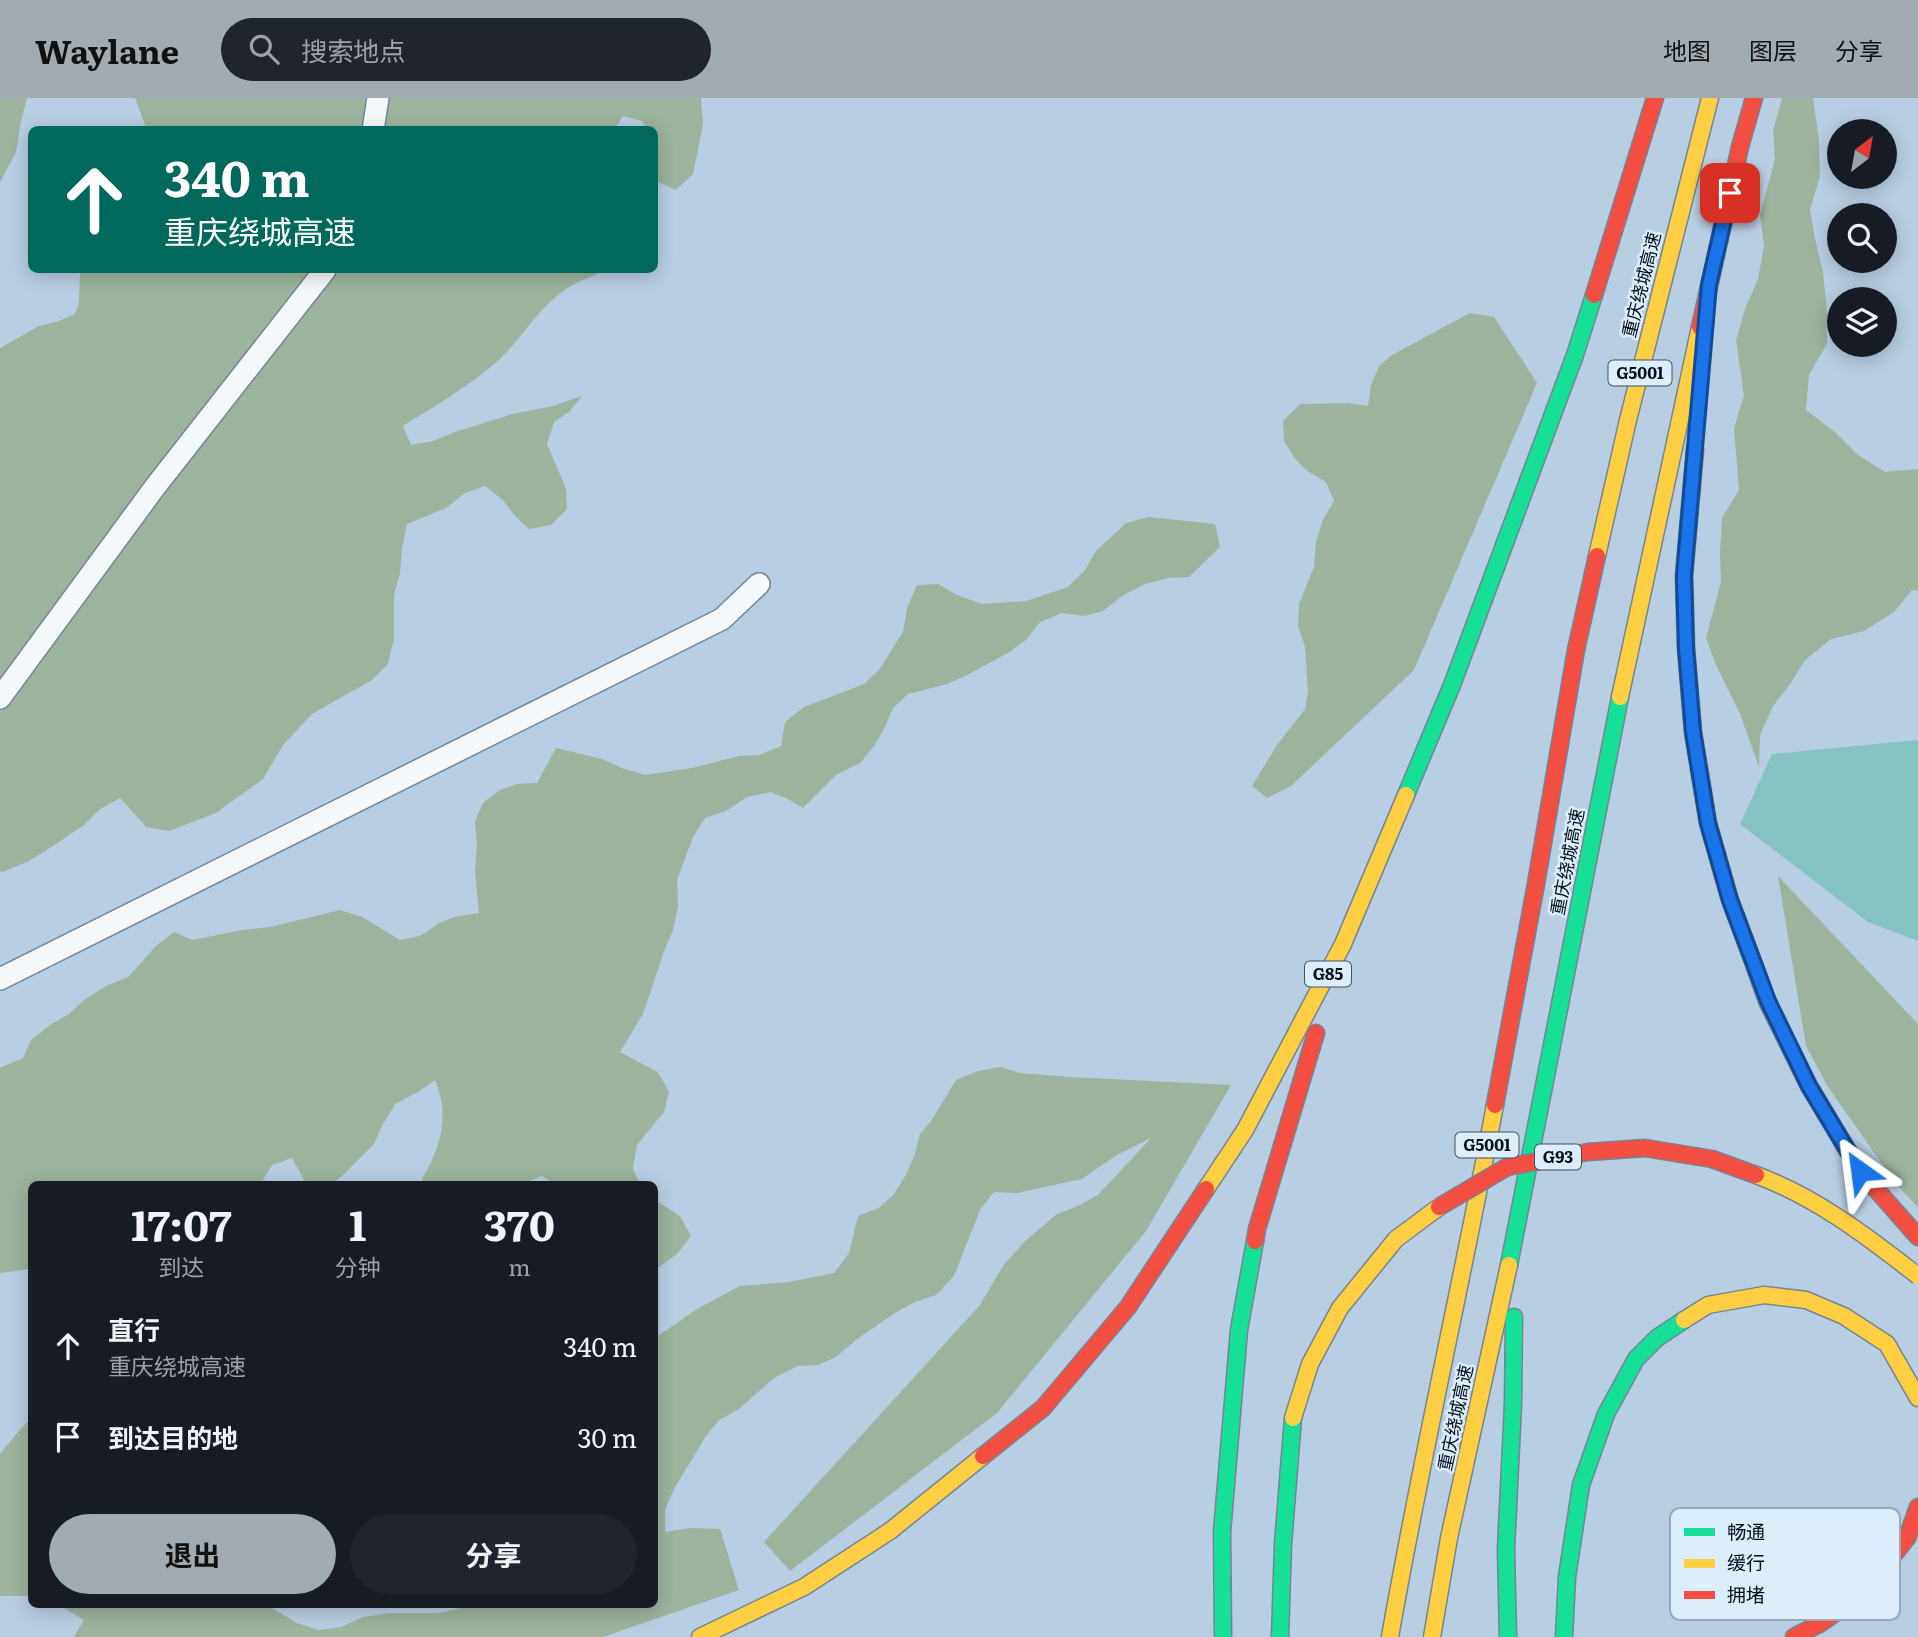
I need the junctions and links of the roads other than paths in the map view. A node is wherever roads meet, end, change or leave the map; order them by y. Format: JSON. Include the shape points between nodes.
{"nodes":[{"id":1,"x":378,"y":98,"type":"edge"},
{"id":2,"x":1655,"y":98,"type":"edge"},
{"id":3,"x":1710,"y":98,"type":"edge"},
{"id":4,"x":1754,"y":98,"type":"edge"},
{"id":5,"x":374,"y":126,"type":"edge"},
{"id":6,"x":323,"y":273,"type":"edge"},
{"id":7,"x":1709,"y":285,"type":"junction"},
{"id":8,"x":1698,"y":409,"type":"dead end"},
{"id":9,"x":1696,"y":437,"type":"dead end"},
{"id":10,"x":760,"y":584,"type":"dead end"},
{"id":11,"x":0,"y":698,"type":"edge"},
{"id":12,"x":1343,"y":944,"type":"junction"},
{"id":13,"x":0,"y":979,"type":"edge"},
{"id":14,"x":1918,"y":1237,"type":"edge"},
{"id":15,"x":1514,"y":1241,"type":"junction"},
{"id":16,"x":1918,"y":1276,"type":"edge"},
{"id":17,"x":1918,"y":1398,"type":"edge"},
{"id":18,"x":1918,"y":1507,"type":"edge"},
{"id":19,"x":1900,"y":1547,"type":"edge"},
{"id":20,"x":1825,"y":1620,"type":"edge"},
{"id":21,"x":700,"y":1637,"type":"edge"},
{"id":22,"x":1223,"y":1637,"type":"edge"},
{"id":23,"x":1280,"y":1637,"type":"edge"},
{"id":24,"x":1390,"y":1637,"type":"edge"},
{"id":25,"x":1432,"y":1637,"type":"edge"},
{"id":26,"x":1508,"y":1637,"type":"edge"},
{"id":27,"x":1564,"y":1637,"type":"edge"},
{"id":28,"x":1794,"y":1637,"type":"edge"}],
"edges":[{"from":1,"to":5,"type":"street"},
{"from":2,"to":12,"type":"highway","number":"G85","via":[[1575,355],[1452,685]]},
{"from":3,"to":24,"type":"highway","name":"重庆绕城高速","number":"G5001","via":[[1628,420],[1576,650],[1474,1219]]},
{"from":4,"to":7,"type":"highway","name":"重庆绕城高速"},
{"from":6,"to":11,"type":"street","via":[[155,487]]},
{"from":7,"to":8,"type":"highway"},
{"from":7,"to":15,"type":"highway","name":"重庆绕城高速","via":[[1628,657]]},
{"from":9,"to":14,"type":"highway","via":[[1684,576],[1686,648],[1693,732],[1708,823],[1730,900],[1768,1001],[1809,1086],[1860,1171]]},
{"from":10,"to":13,"type":"street","via":[[722,619]]},
{"from":12,"to":21,"type":"highway","number":"G85","via":[[1245,1130],[1128,1307],[1043,1408],[890,1531],[804,1587]]},
{"from":12,"to":22,"type":"highway","via":[[1257,1229],[1239,1329],[1222,1532]]},
{"from":15,"to":25,"type":"highway","name":"重庆绕城高速"},
{"from":15,"to":26,"type":"highway"},
{"from":16,"to":23,"type":"highway","number":"G93","bridge":true,"via":[[1831,1213],[1769,1180],[1712,1159],[1645,1148],[1588,1152],[1507,1167],[1396,1239],[1340,1308],[1310,1364],[1293,1418]]},
{"from":17,"to":27,"type":"highway","via":[[1886,1344],[1844,1315],[1806,1300],[1764,1295],[1708,1305],[1657,1338],[1636,1359],[1606,1415],[1581,1485],[1567,1577]]},
{"from":18,"to":19,"type":"highway"},
{"from":20,"to":28,"type":"highway"}]}
